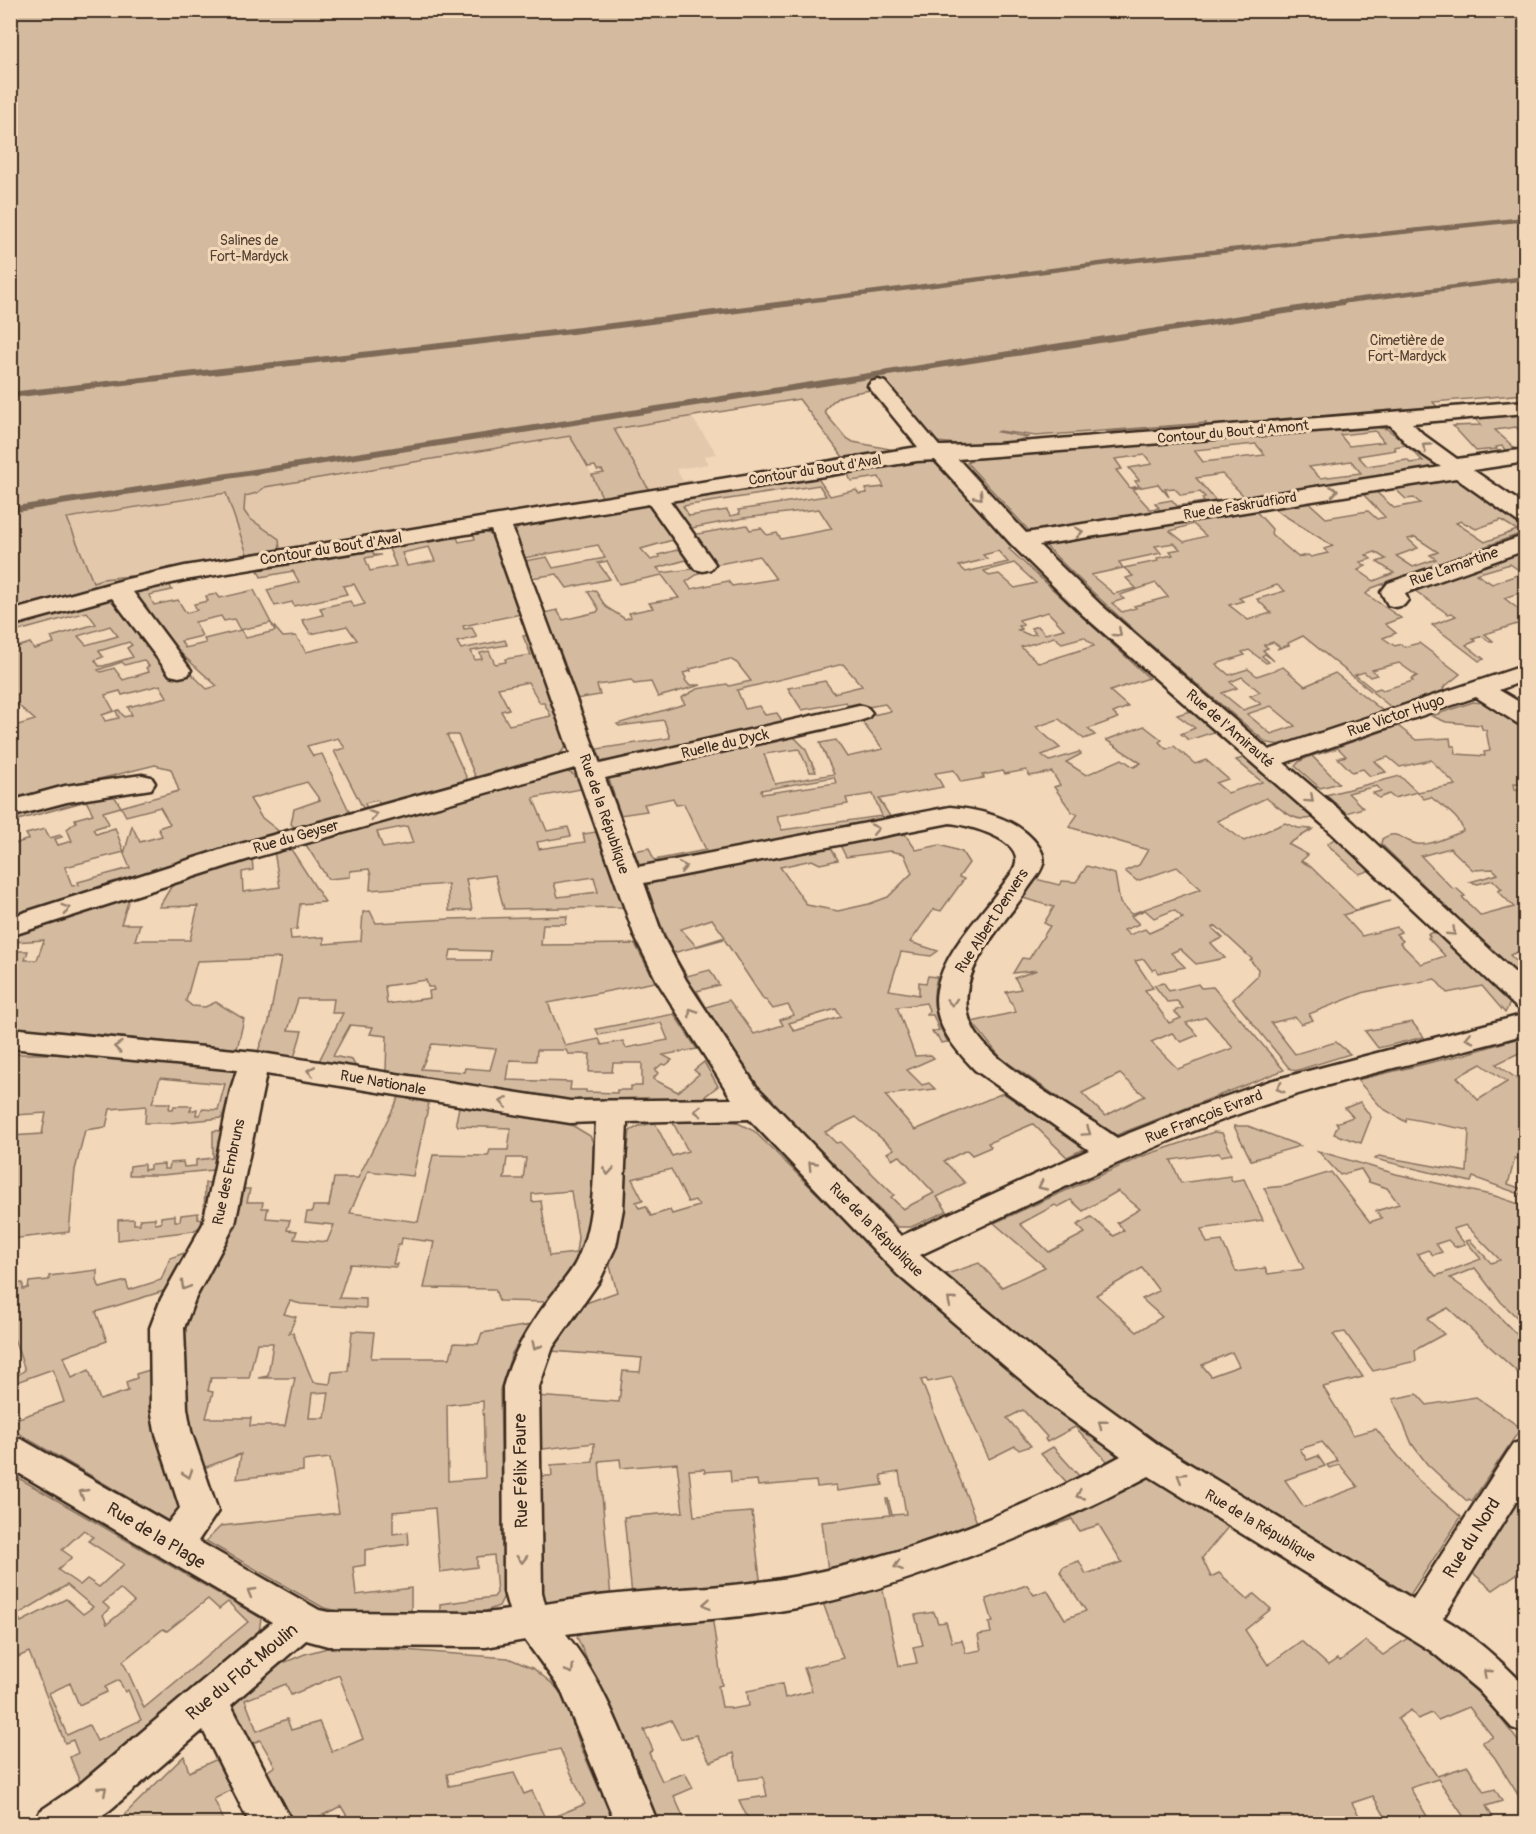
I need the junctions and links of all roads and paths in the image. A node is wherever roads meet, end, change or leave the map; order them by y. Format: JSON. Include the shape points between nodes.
{"nodes":[{"id":1,"x":878,"y":386,"type":"dead end"},
{"id":2,"x":1526,"y":407,"type":"edge"},
{"id":3,"x":1396,"y":419,"type":"junction"},
{"id":4,"x":937,"y":452,"type":"junction"},
{"id":5,"x":1526,"y":455,"type":"edge"},
{"id":6,"x":1455,"y":468,"type":"junction"},
{"id":7,"x":655,"y":496,"type":"junction"},
{"id":8,"x":1526,"y":517,"type":"edge"},
{"id":9,"x":499,"y":521,"type":"junction"},
{"id":10,"x":1021,"y":541,"type":"junction"},
{"id":11,"x":1526,"y":542,"type":"edge"},
{"id":12,"x":703,"y":564,"type":"dead end"},
{"id":13,"x":118,"y":589,"type":"junction"},
{"id":14,"x":1396,"y":600,"type":"dead end"},
{"id":15,"x":10,"y":619,"type":"edge"},
{"id":16,"x":179,"y":670,"type":"dead end"},
{"id":17,"x":1526,"y":672,"type":"edge"},
{"id":18,"x":1479,"y":688,"type":"junction"},
{"id":19,"x":859,"y":713,"type":"dead end"},
{"id":20,"x":1526,"y":718,"type":"edge"},
{"id":21,"x":1266,"y":760,"type":"junction"},
{"id":22,"x":588,"y":766,"type":"junction"},
{"id":23,"x":142,"y":783,"type":"dead end"},
{"id":24,"x":10,"y":808,"type":"edge"},
{"id":25,"x":626,"y":878,"type":"junction"},
{"id":26,"x":10,"y":927,"type":"edge"},
{"id":27,"x":1526,"y":1000,"type":"edge"},
{"id":28,"x":1526,"y":1024,"type":"edge"},
{"id":29,"x":10,"y":1038,"type":"edge"},
{"id":30,"x":255,"y":1062,"type":"junction"},
{"id":31,"x":756,"y":1107,"type":"junction"},
{"id":32,"x":612,"y":1113,"type":"junction"},
{"id":33,"x":1115,"y":1153,"type":"junction"},
{"id":34,"x":897,"y":1252,"type":"junction"},
{"id":35,"x":10,"y":1450,"type":"edge"},
{"id":36,"x":1526,"y":1454,"type":"edge"},
{"id":37,"x":1150,"y":1458,"type":"junction"},
{"id":38,"x":173,"y":1545,"type":"junction"},
{"id":39,"x":301,"y":1621,"type":"junction"},
{"id":40,"x":535,"y":1623,"type":"junction"},
{"id":41,"x":1419,"y":1623,"type":"junction"},
{"id":42,"x":207,"y":1700,"type":"junction"},
{"id":43,"x":1526,"y":1716,"type":"edge"},
{"id":44,"x":55,"y":1824,"type":"edge"},
{"id":45,"x":272,"y":1824,"type":"edge"},
{"id":46,"x":637,"y":1824,"type":"edge"}],
"edges":[{"from":1,"to":4,"type":"street","name":"Rue de l'Amirauté"},
{"from":2,"to":3,"type":"street","name":"Contour du Bout d'Amont"},
{"from":3,"to":4,"type":"street","name":"Contour du Bout d'Amont","via":[[998,451]]},
{"from":6,"to":3,"type":"street","one_way":true,"via":[[1416,440]]},
{"from":4,"to":7,"type":"street","name":"Contour du Bout d'Aval"},
{"from":4,"to":10,"type":"street","name":"Rue de l'Amirauté","one_way":true},
{"from":5,"to":6,"type":"street","name":"Rue de Faskrudfiord"},
{"from":6,"to":8,"type":"street"},
{"from":10,"to":6,"type":"street","name":"Rue de Faskrudfiord","one_way":true},
{"from":7,"to":9,"type":"street","name":"Contour du Bout d'Aval"},
{"from":7,"to":12,"type":"street"},
{"from":9,"to":13,"type":"street","name":"Contour du Bout d'Aval","via":[[193,572]]},
{"from":9,"to":22,"type":"street","name":"Rue de la République"},
{"from":10,"to":21,"type":"street","name":"Rue de l'Amirauté","one_way":true,"via":[[1092,610]]},
{"from":11,"to":14,"type":"street","name":"Rue Lamartine","via":[[1399,586],[1393,592]]},
{"from":13,"to":15,"type":"street","name":"Contour du Bout d'Aval"},
{"from":13,"to":16,"type":"street"},
{"from":17,"to":18,"type":"street","name":"Rue Victor Hugo"},
{"from":18,"to":20,"type":"street"},
{"from":18,"to":21,"type":"street","name":"Rue Victor Hugo"},
{"from":19,"to":22,"type":"street","name":"Ruelle du Dyck"},
{"from":21,"to":27,"type":"street","name":"Rue de l'Amirauté","one_way":true},
{"from":22,"to":25,"type":"street","name":"Rue de la République"},
{"from":26,"to":22,"type":"street","name":"Rue du Geyser","one_way":true,"via":[[258,848]]},
{"from":23,"to":24,"type":"street","via":[[65,794]]},
{"from":31,"to":25,"type":"street","name":"Rue de la République","one_way":true,"via":[[659,958]]},
{"from":25,"to":33,"type":"street","name":"Rue Albert Denvers","one_way":true,"via":[[950,815],[1014,834],[1027,846],[1030,862],[960,966],[951,993],[954,1018],[966,1043],[989,1066]]},
{"from":28,"to":33,"type":"street","name":"Rue François Evrard","one_way":true,"via":[[1303,1081],[1217,1110]]},
{"from":30,"to":29,"type":"street","name":"Rue Nationale","one_way":true},
{"from":32,"to":30,"type":"street","name":"Rue Nationale","one_way":true,"via":[[549,1109]]},
{"from":30,"to":38,"type":"street","name":"Rue des Embruns","one_way":true,"via":[[219,1224],[178,1299],[167,1328],[173,1431],[198,1506],[197,1516]]},
{"from":31,"to":32,"type":"street","name":"Rue Nationale","one_way":true},
{"from":34,"to":31,"type":"street","name":"Rue de la République","one_way":true},
{"from":32,"to":40,"type":"street","name":"Rue Félix Faure","one_way":true,"via":[[600,1244],[587,1272],[540,1337],[525,1368],[521,1387],[523,1592],[525,1606]]},
{"from":33,"to":34,"type":"street","name":"Rue François Evrard","one_way":true},
{"from":37,"to":34,"type":"street","name":"Rue de la République","one_way":true,"via":[[1066,1397]]},
{"from":38,"to":35,"type":"street","name":"Rue de la Plage","one_way":true},
{"from":36,"to":41,"type":"street","name":"Rue du Nord"},
{"from":37,"to":40,"type":"street","name":"Rue du Flot Moulin","one_way":true,"via":[[1013,1525],[847,1581],[764,1598],[608,1611]]},
{"from":41,"to":37,"type":"street","name":"Rue de la République","one_way":true},
{"from":39,"to":38,"type":"street","name":"Rue de la Plage","one_way":true},
{"from":39,"to":40,"type":"street","name":"Rue du Flot Moulin","via":[[328,1629],[475,1631]]},
{"from":39,"to":42,"type":"street","name":"Rue du Flot Moulin"},
{"from":40,"to":46,"type":"street","name":"Rue Félix Faure","one_way":true,"via":[[576,1680]]},
{"from":43,"to":41,"type":"street","name":"Rue de la République","one_way":true,"via":[[1475,1662]]},
{"from":44,"to":42,"type":"street","name":"Rue du Flot Moulin","one_way":true,"via":[[95,1797]]},
{"from":42,"to":45,"type":"street"}]}
